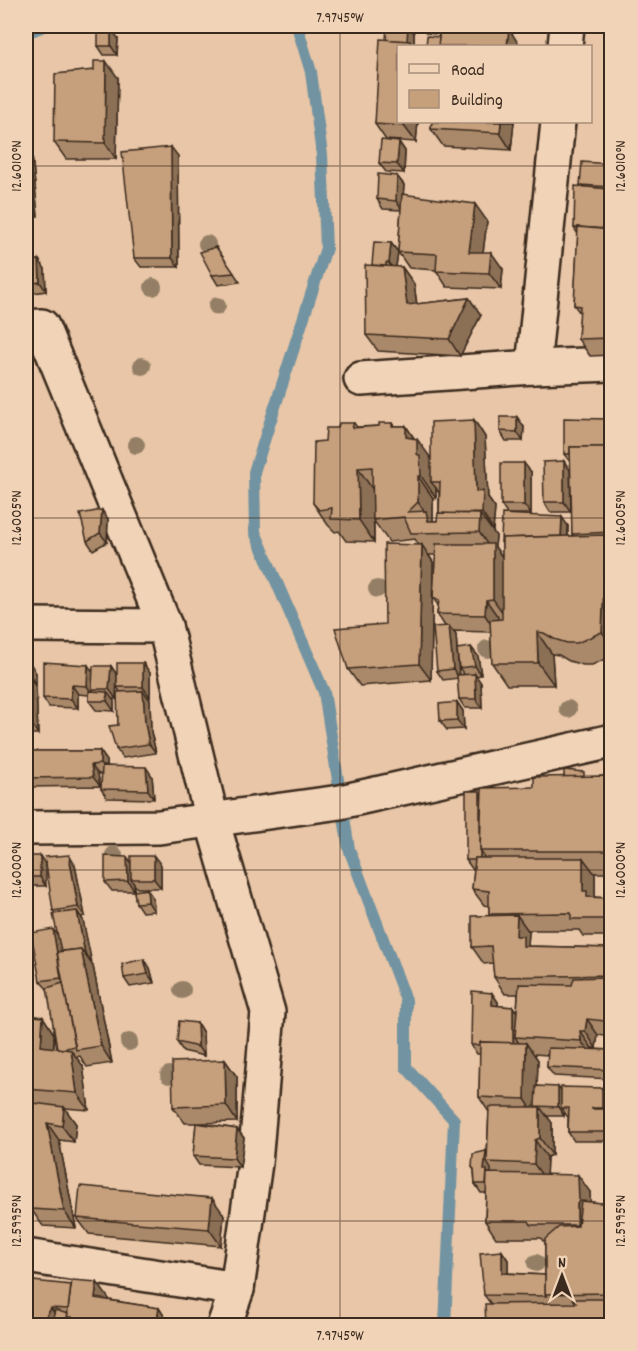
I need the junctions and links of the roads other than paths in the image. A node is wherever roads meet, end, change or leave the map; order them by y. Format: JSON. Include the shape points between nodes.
{"nodes":[{"id":1,"x":567,"y":26,"type":"edge"},
{"id":2,"x":565,"y":45,"type":"edge"},
{"id":3,"x":558,"y":123,"type":"edge"},
{"id":4,"x":26,"y":327,"type":"edge"},
{"id":5,"x":612,"y":364,"type":"edge"},
{"id":6,"x":533,"y":367,"type":"junction"},
{"id":7,"x":361,"y":379,"type":"dead end"},
{"id":8,"x":26,"y":625,"type":"edge"},
{"id":9,"x":165,"y":626,"type":"junction"},
{"id":10,"x":612,"y":741,"type":"edge"},
{"id":11,"x":212,"y":820,"type":"junction"},
{"id":12,"x":26,"y":828,"type":"edge"},
{"id":13,"x":26,"y":1257,"type":"edge"},
{"id":14,"x":237,"y":1288,"type":"junction"},
{"id":15,"x":224,"y":1326,"type":"edge"}],
"edges":[{"from":1,"to":2,"type":"street"},
{"from":3,"to":6,"type":"street"},
{"from":4,"to":9,"type":"street","via":[[42,326]]},
{"from":5,"to":6,"type":"street"},
{"from":6,"to":7,"type":"street"},
{"from":8,"to":9,"type":"street"},
{"from":9,"to":11,"type":"street"},
{"from":10,"to":11,"type":"street","via":[[340,802]]},
{"from":11,"to":12,"type":"street","via":[[159,827]]},
{"from":11,"to":14,"type":"street","via":[[268,1012],[255,1163]]},
{"from":13,"to":14,"type":"street"},
{"from":14,"to":15,"type":"street"}]}
